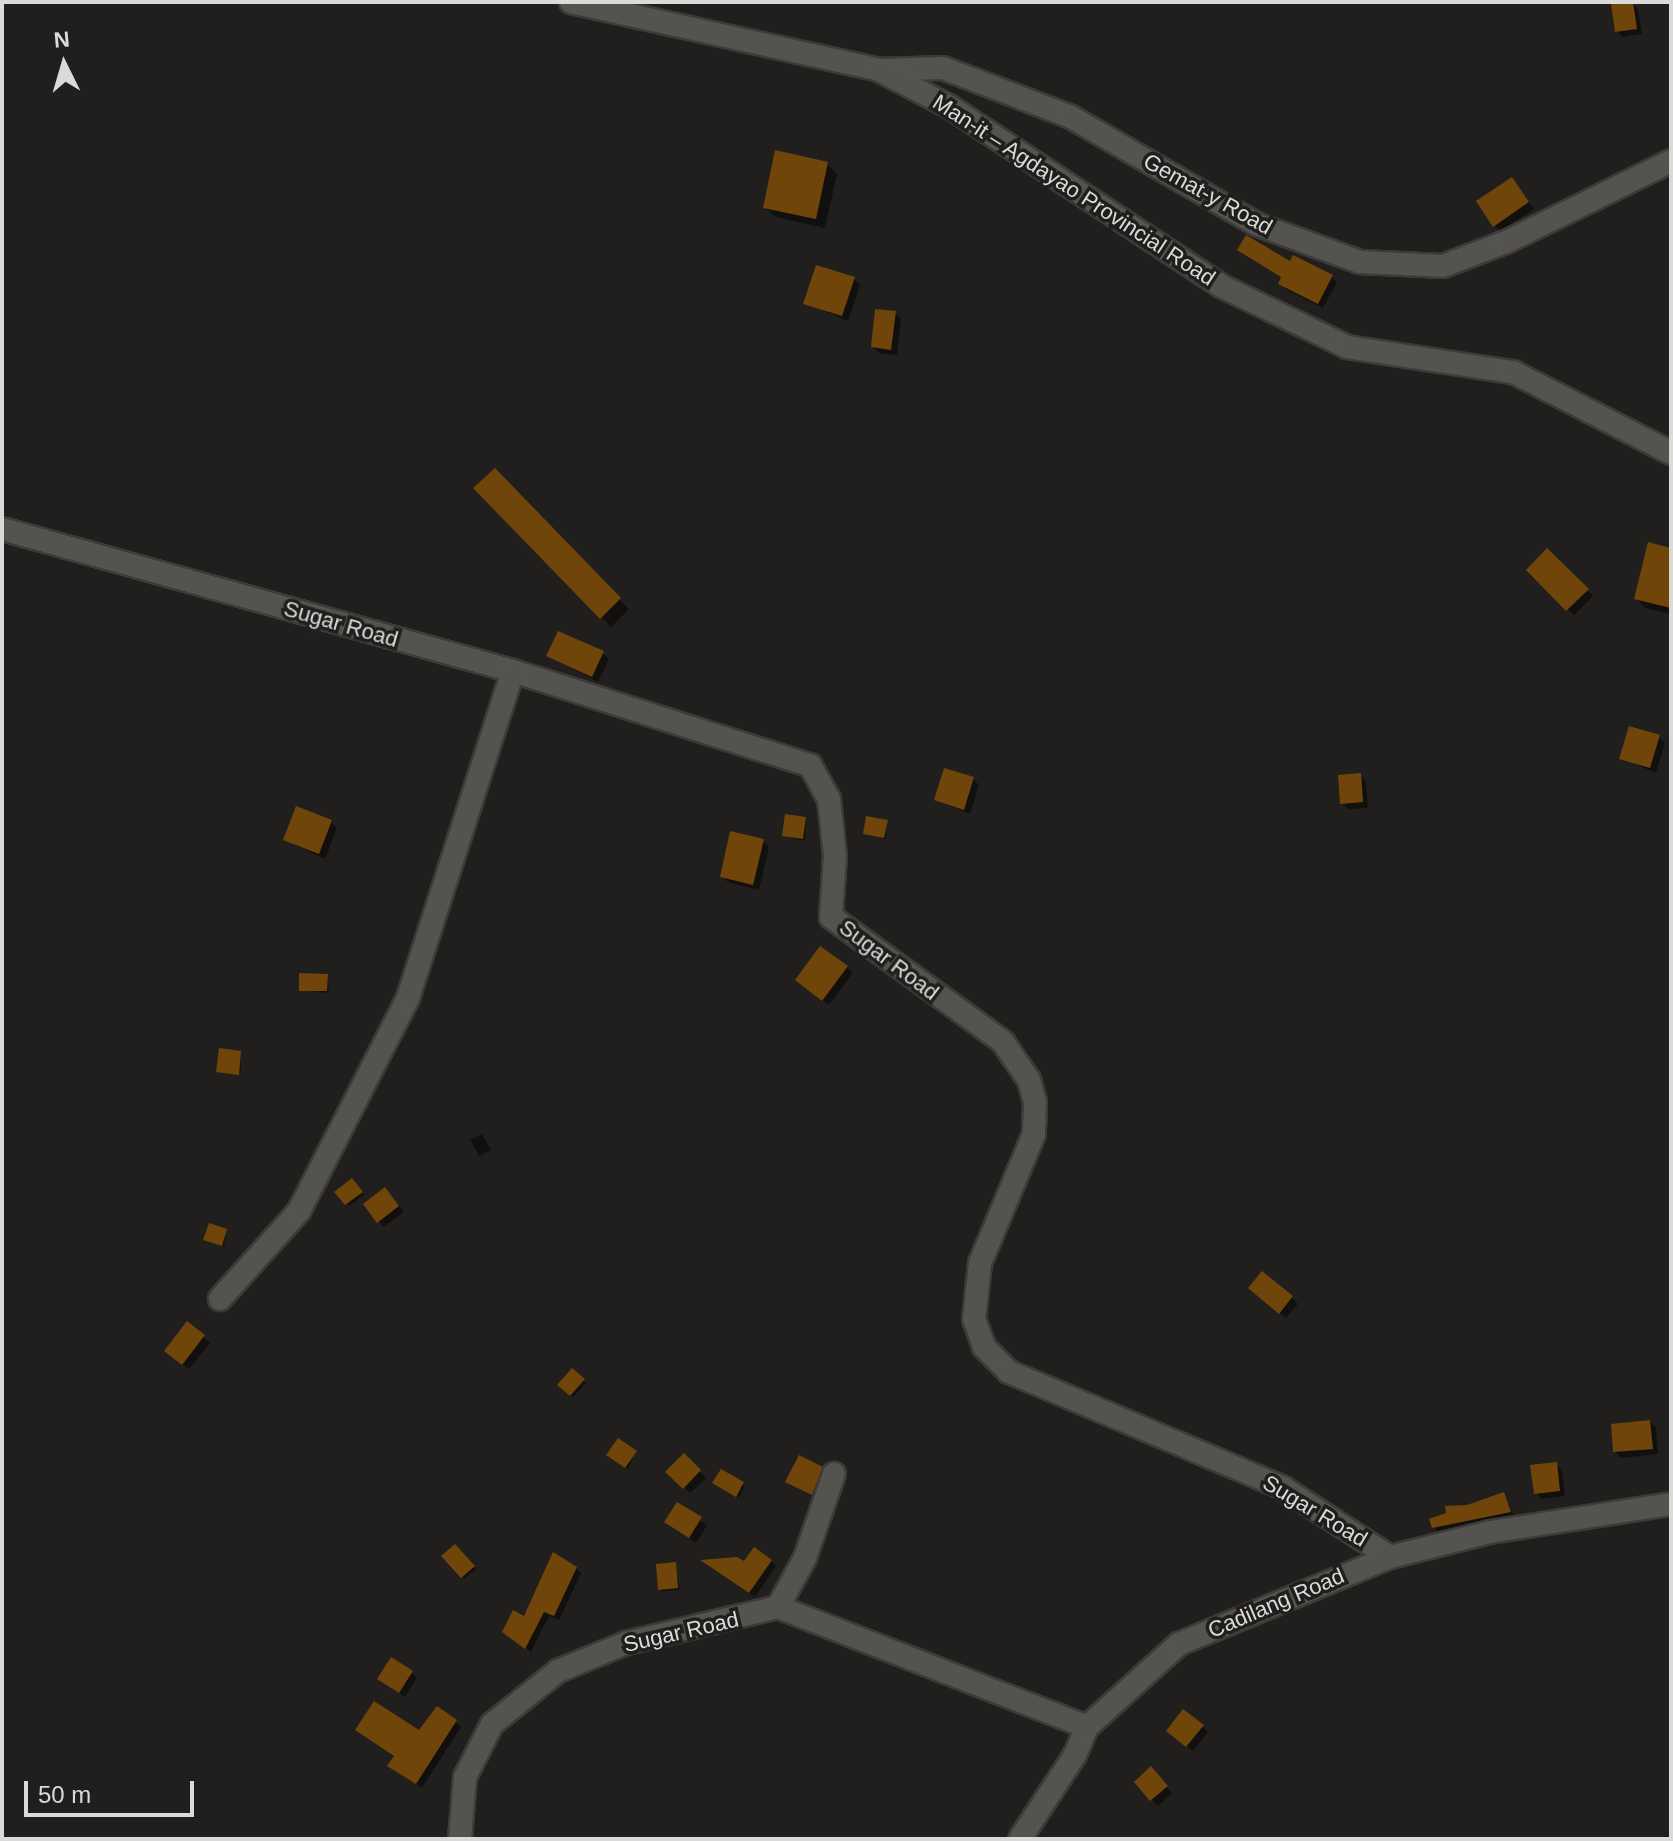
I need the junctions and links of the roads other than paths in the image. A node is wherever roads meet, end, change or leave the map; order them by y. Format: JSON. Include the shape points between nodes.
{"nodes":[{"id":1,"x":571,"y":2,"type":"edge"},
{"id":2,"x":879,"y":70,"type":"junction"},
{"id":3,"x":1671,"y":161,"type":"edge"},
{"id":4,"x":1671,"y":453,"type":"edge"},
{"id":5,"x":2,"y":529,"type":"edge"},
{"id":6,"x":513,"y":671,"type":"junction"},
{"id":7,"x":220,"y":1299,"type":"dead end"},
{"id":8,"x":834,"y":1474,"type":"dead end"},
{"id":9,"x":1671,"y":1504,"type":"edge"},
{"id":10,"x":1390,"y":1557,"type":"junction"},
{"id":11,"x":778,"y":1607,"type":"junction"},
{"id":12,"x":1087,"y":1727,"type":"junction"},
{"id":13,"x":460,"y":1839,"type":"edge"},
{"id":14,"x":1020,"y":1839,"type":"edge"}],
"edges":[{"from":1,"to":2,"type":"street"},
{"from":2,"to":3,"type":"street","name":"Gemat-y Road","via":[[943,68],[1071,117],[1256,224],[1360,262],[1443,266],[1506,242]]},
{"from":2,"to":4,"type":"street","name":"Man-it – Agdayao Provincial Road","via":[[950,107],[1221,286],[1347,347],[1513,372]]},
{"from":5,"to":6,"type":"street","name":"Sugar Road"},
{"from":6,"to":7,"type":"street","via":[[408,998],[299,1211]]},
{"from":6,"to":10,"type":"street","name":"Sugar Road","via":[[810,765],[829,799],[835,856],[831,917],[1003,1042],[1029,1080],[1034,1134],[980,1263],[974,1319],[984,1347],[1009,1372],[1283,1488]]},
{"from":8,"to":11,"type":"street","via":[[805,1558]]},
{"from":9,"to":10,"type":"street","name":"Cadilang Road","via":[[1490,1532]]},
{"from":10,"to":12,"type":"street","name":"Cadilang Road","via":[[1179,1644]]},
{"from":11,"to":12,"type":"street"},
{"from":11,"to":13,"type":"street","name":"Sugar Road","via":[[626,1643],[558,1671],[492,1724],[465,1777]]},
{"from":12,"to":14,"type":"street","name":"Cadilang Road","via":[[1075,1755]]}]}
